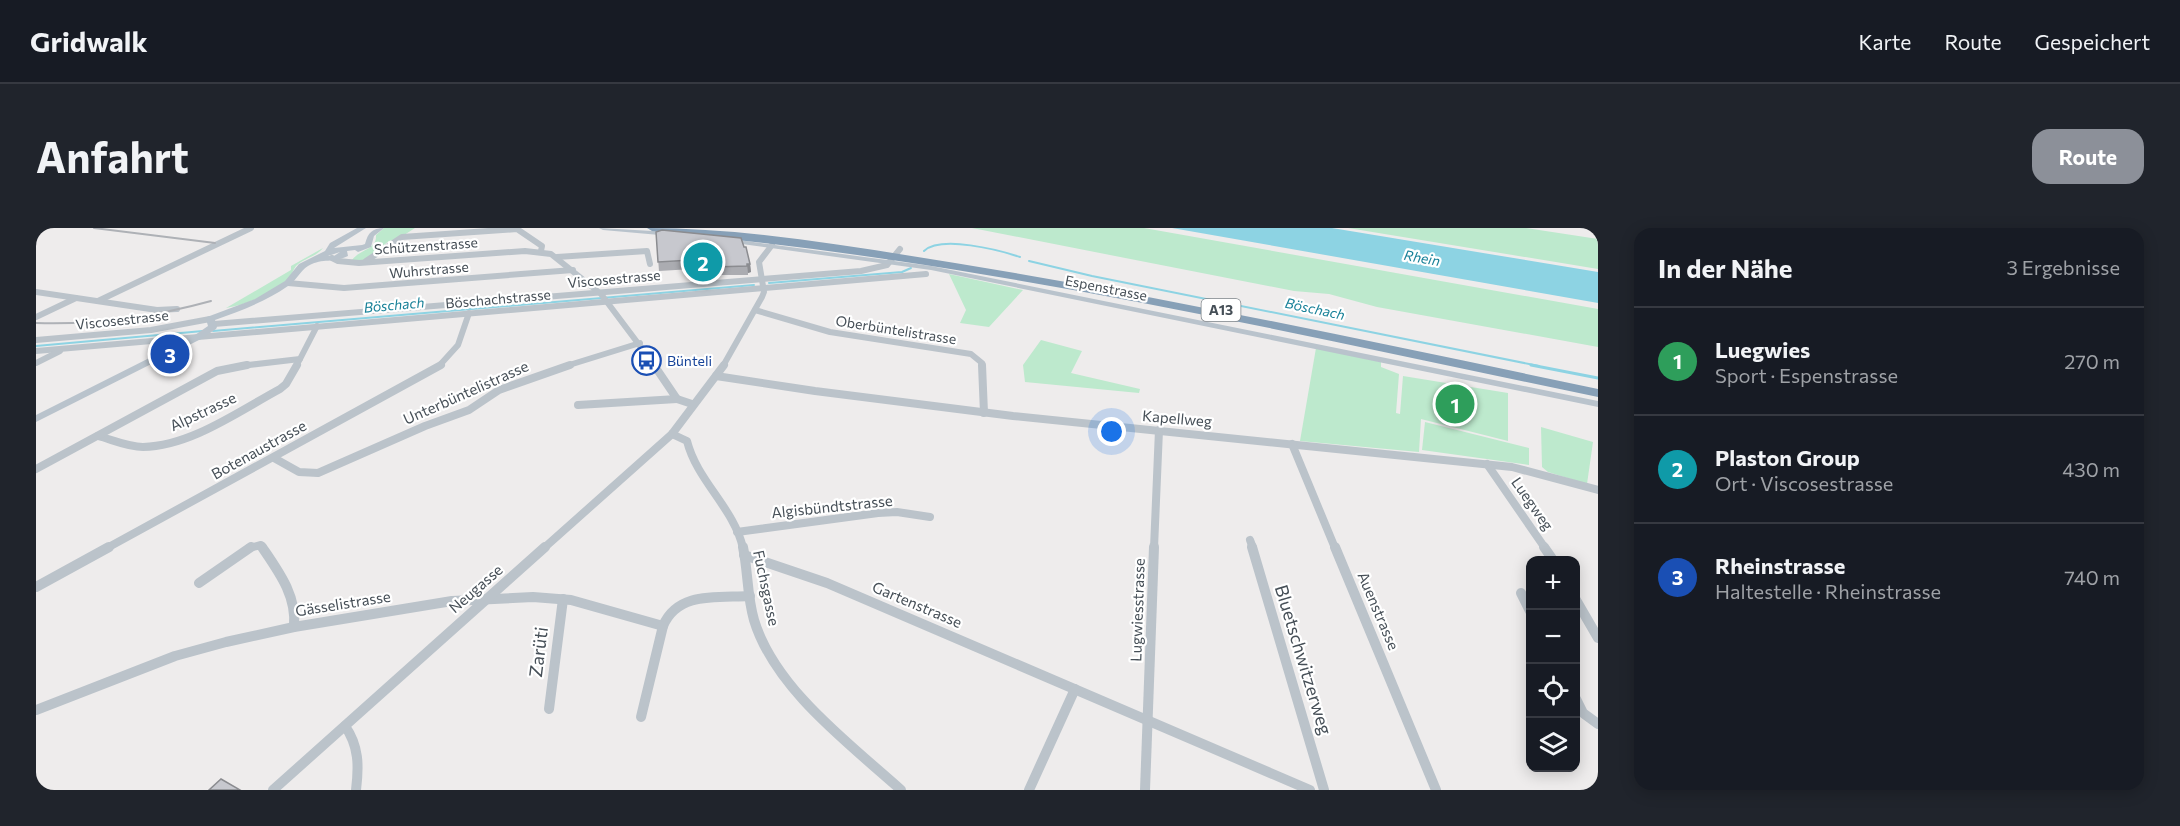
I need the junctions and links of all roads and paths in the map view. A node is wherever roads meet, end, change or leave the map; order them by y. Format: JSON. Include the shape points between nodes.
{"nodes":[{"id":1,"x":251,"y":228,"type":"edge"},
{"id":2,"x":362,"y":228,"type":"edge"},
{"id":3,"x":380,"y":228,"type":"edge"},
{"id":4,"x":603,"y":228,"type":"edge"},
{"id":5,"x":652,"y":228,"type":"edge"},
{"id":6,"x":690,"y":228,"type":"edge"},
{"id":7,"x":772,"y":245,"type":"junction"},
{"id":8,"x":900,"y":249,"type":"dead end"},
{"id":9,"x":541,"y":251,"type":"junction"},
{"id":10,"x":335,"y":254,"type":"junction"},
{"id":11,"x":557,"y":257,"type":"junction"},
{"id":12,"x":365,"y":263,"type":"junction"},
{"id":13,"x":650,"y":264,"type":"dead end"},
{"id":14,"x":573,"y":270,"type":"junction"},
{"id":15,"x":926,"y":274,"type":"dead end"},
{"id":16,"x":760,"y":280,"type":"junction"},
{"id":17,"x":288,"y":283,"type":"junction"},
{"id":18,"x":763,"y":288,"type":"junction"},
{"id":19,"x":36,"y":292,"type":"edge"},
{"id":20,"x":603,"y":297,"type":"junction"},
{"id":21,"x":77,"y":298,"type":"junction"},
{"id":22,"x":98,"y":301,"type":"junction"},
{"id":23,"x":177,"y":309,"type":"dead end"},
{"id":24,"x":755,"y":310,"type":"junction"},
{"id":25,"x":469,"y":313,"type":"junction"},
{"id":26,"x":36,"y":317,"type":"edge"},
{"id":27,"x":212,"y":323,"type":"junction"},
{"id":28,"x":317,"y":326,"type":"junction"},
{"id":29,"x":200,"y":336,"type":"junction"},
{"id":30,"x":36,"y":340,"type":"edge"},
{"id":31,"x":640,"y":343,"type":"junction"},
{"id":32,"x":66,"y":348,"type":"junction"},
{"id":33,"x":36,"y":351,"type":"edge"},
{"id":34,"x":300,"y":359,"type":"junction"},
{"id":35,"x":36,"y":363,"type":"edge"},
{"id":36,"x":716,"y":376,"type":"junction"},
{"id":37,"x":1598,"y":387,"type":"edge"},
{"id":38,"x":1598,"y":395,"type":"edge"},
{"id":39,"x":677,"y":399,"type":"junction"},
{"id":40,"x":693,"y":404,"type":"junction"},
{"id":41,"x":1598,"y":404,"type":"edge"},
{"id":42,"x":578,"y":405,"type":"dead end"},
{"id":43,"x":984,"y":413,"type":"junction"},
{"id":44,"x":36,"y":419,"type":"edge"},
{"id":45,"x":1159,"y":430,"type":"junction"},
{"id":46,"x":672,"y":434,"type":"junction"},
{"id":47,"x":98,"y":436,"type":"junction"},
{"id":48,"x":1292,"y":444,"type":"junction"},
{"id":49,"x":274,"y":458,"type":"junction"},
{"id":50,"x":1487,"y":464,"type":"junction"},
{"id":51,"x":36,"y":469,"type":"edge"},
{"id":52,"x":1598,"y":490,"type":"edge"},
{"id":53,"x":930,"y":517,"type":"dead end"},
{"id":54,"x":737,"y":532,"type":"junction"},
{"id":55,"x":1250,"y":540,"type":"dead end"},
{"id":56,"x":744,"y":555,"type":"junction"},
{"id":57,"x":1550,"y":556,"type":"edge"},
{"id":58,"x":199,"y":583,"type":"dead end"},
{"id":59,"x":36,"y":586,"type":"edge"},
{"id":60,"x":1521,"y":593,"type":"dead end"},
{"id":61,"x":750,"y":596,"type":"junction"},
{"id":62,"x":488,"y":598,"type":"junction"},
{"id":63,"x":563,"y":599,"type":"junction"},
{"id":64,"x":1580,"y":608,"type":"edge"},
{"id":65,"x":1530,"y":610,"type":"edge"},
{"id":66,"x":294,"y":627,"type":"junction"},
{"id":67,"x":663,"y":627,"type":"junction"},
{"id":68,"x":1598,"y":638,"type":"edge"},
{"id":69,"x":1075,"y":689,"type":"junction"},
{"id":70,"x":1580,"y":708,"type":"edge"},
{"id":71,"x":549,"y":709,"type":"dead end"},
{"id":72,"x":36,"y":710,"type":"edge"},
{"id":73,"x":641,"y":717,"type":"dead end"},
{"id":74,"x":1149,"y":719,"type":"junction"},
{"id":75,"x":1598,"y":724,"type":"edge"},
{"id":76,"x":345,"y":726,"type":"junction"},
{"id":77,"x":273,"y":790,"type":"edge"},
{"id":78,"x":356,"y":790,"type":"edge"},
{"id":79,"x":901,"y":790,"type":"edge"},
{"id":80,"x":1029,"y":790,"type":"edge"},
{"id":81,"x":1145,"y":790,"type":"edge"},
{"id":82,"x":1310,"y":790,"type":"edge"},
{"id":83,"x":1324,"y":790,"type":"edge"},
{"id":84,"x":1436,"y":790,"type":"edge"}],
"edges":[{"from":1,"to":22,"type":"street"},
{"from":2,"to":10,"type":"street"},
{"from":3,"to":10,"type":"street","via":[[364,247]]},
{"from":4,"to":7,"type":"street","name":"Espenstrasse"},
{"from":5,"to":38,"type":"highway","number":"A13","via":[[987,271],[1161,303]]},
{"from":6,"to":37,"type":"highway","number":"A13","via":[[877,250],[1061,279]]},
{"from":7,"to":16,"type":"street","via":[[760,259]]},
{"from":7,"to":41,"type":"street","name":"Espenstrasse","via":[[931,268]]},
{"from":8,"to":16,"type":"street","name":"Viscosestrasse","via":[[890,264]]},
{"from":9,"to":11,"type":"street","name":"Schützenstrasse"},
{"from":9,"to":12,"type":"street","name":"Schützenstrasse"},
{"from":9,"to":12,"type":"street","via":[[542,246],[517,229],[402,237]]},
{"from":10,"to":12,"type":"street","name":"Schützenstrasse"},
{"from":10,"to":17,"type":"street","via":[[309,262]]},
{"from":11,"to":13,"type":"street","via":[[646,251]]},
{"from":11,"to":14,"type":"street","name":"Schützenstrasse"},
{"from":14,"to":17,"type":"street","name":"Wuhrstrasse","via":[[344,288]]},
{"from":14,"to":20,"type":"street","name":"Schützenstrasse"},
{"from":15,"to":18,"type":"street","name":"Böschachstrasse"},
{"from":16,"to":18,"type":"street"},
{"from":16,"to":20,"type":"street","name":"Viscosestrasse"},
{"from":17,"to":27,"type":"street"},
{"from":18,"to":20,"type":"street","name":"Böschachstrasse"},
{"from":18,"to":24,"type":"street","name":"Neugasse"},
{"from":19,"to":21,"type":"street"},
{"from":20,"to":25,"type":"street","name":"Böschachstrasse"},
{"from":20,"to":27,"type":"street","name":"Viscosestrasse"},
{"from":20,"to":31,"type":"street","name":"Schützenstrasse"},
{"from":21,"to":22,"type":"street"},
{"from":21,"to":26,"type":"street"},
{"from":22,"to":23,"type":"street","via":[[157,310]]},
{"from":24,"to":36,"type":"street","name":"Neugasse"},
{"from":24,"to":43,"type":"street","name":"Oberbüntelistrasse","via":[[830,332],[971,354],[982,363]]},
{"from":25,"to":28,"type":"street","name":"Böschachstrasse"},
{"from":25,"to":49,"type":"street","name":"Botenaustrasse","via":[[460,345],[436,369]]},
{"from":27,"to":29,"type":"street"},
{"from":27,"to":30,"type":"street","name":"Viscosestrasse"},
{"from":28,"to":29,"type":"street","name":"Böschachstrasse"},
{"from":28,"to":34,"type":"street","name":"Alpstrasse"},
{"from":29,"to":32,"type":"street","name":"Böschachstrasse"},
{"from":29,"to":44,"type":"street"},
{"from":31,"to":39,"type":"street","name":"Schützenstrasse"},
{"from":31,"to":49,"type":"street","name":"Unterbüntelistrasse","via":[[499,390],[469,410],[318,472],[298,472]]},
{"from":32,"to":33,"type":"street","name":"Böschachstrasse"},
{"from":32,"to":35,"type":"street"},
{"from":34,"to":47,"type":"street","name":"Alpstrasse","via":[[217,371]]},
{"from":34,"to":47,"type":"street","name":"Alpstrasse","via":[[280,390],[178,440],[146,448]]},
{"from":36,"to":40,"type":"street","name":"Neugasse"},
{"from":36,"to":43,"type":"street","name":"Kapellweg","via":[[880,402]]},
{"from":39,"to":40,"type":"street"},
{"from":39,"to":42,"type":"street"},
{"from":40,"to":46,"type":"street","name":"Neugasse"},
{"from":43,"to":45,"type":"street","name":"Kapellweg"},
{"from":45,"to":48,"type":"street","name":"Kapellweg"},
{"from":45,"to":74,"type":"street","name":"Lugwiesstrasse"},
{"from":46,"to":54,"type":"street","name":"Fuchsgasse","via":[[687,441],[695,468]]},
{"from":46,"to":62,"type":"street","name":"Neugasse"},
{"from":47,"to":51,"type":"street","name":"Alpstrasse"},
{"from":48,"to":50,"type":"street","name":"Kapellweg"},
{"from":48,"to":84,"type":"street","name":"Auenstrasse"},
{"from":49,"to":59,"type":"street","name":"Botenaustrasse"},
{"from":50,"to":52,"type":"street","name":"Kapellweg","via":[[1525,469]]},
{"from":50,"to":57,"type":"street","name":"Luegweg"},
{"from":53,"to":54,"type":"street","name":"Algisbündtstrasse","via":[[887,513]]},
{"from":54,"to":56,"type":"street","name":"Fuchsgasse"},
{"from":55,"to":83,"type":"street","name":"Bluetschwitzerweg"},
{"from":56,"to":61,"type":"street","name":"Fuchsgasse"},
{"from":56,"to":69,"type":"street","name":"Gartenstrasse","via":[[827,583]]},
{"from":58,"to":66,"type":"street","via":[[251,547],[261,545],[294,601]]},
{"from":60,"to":65,"type":"street"},
{"from":61,"to":67,"type":"street","via":[[690,600],[669,613]]},
{"from":61,"to":79,"type":"street","name":"Fuchsgasse","via":[[757,628],[768,652],[785,674],[810,705]]},
{"from":62,"to":63,"type":"street","name":"Gässelistrasse"},
{"from":62,"to":66,"type":"street","name":"Gässelistrasse"},
{"from":62,"to":76,"type":"street","name":"Neugasse"},
{"from":63,"to":67,"type":"street","name":"Gässelistrasse"},
{"from":63,"to":71,"type":"street","name":"Zarüti"},
{"from":64,"to":68,"type":"street"},
{"from":66,"to":72,"type":"street","name":"Gässelistrasse","via":[[176,657]]},
{"from":67,"to":73,"type":"street"},
{"from":69,"to":74,"type":"street","name":"Gartenstrasse"},
{"from":69,"to":80,"type":"street"},
{"from":70,"to":75,"type":"street"},
{"from":74,"to":81,"type":"street","name":"Lugwiesstrasse"},
{"from":74,"to":82,"type":"street","name":"Gartenstrasse"},
{"from":76,"to":77,"type":"street","name":"Neugasse"},
{"from":76,"to":78,"type":"street","via":[[358,757]]}]}
